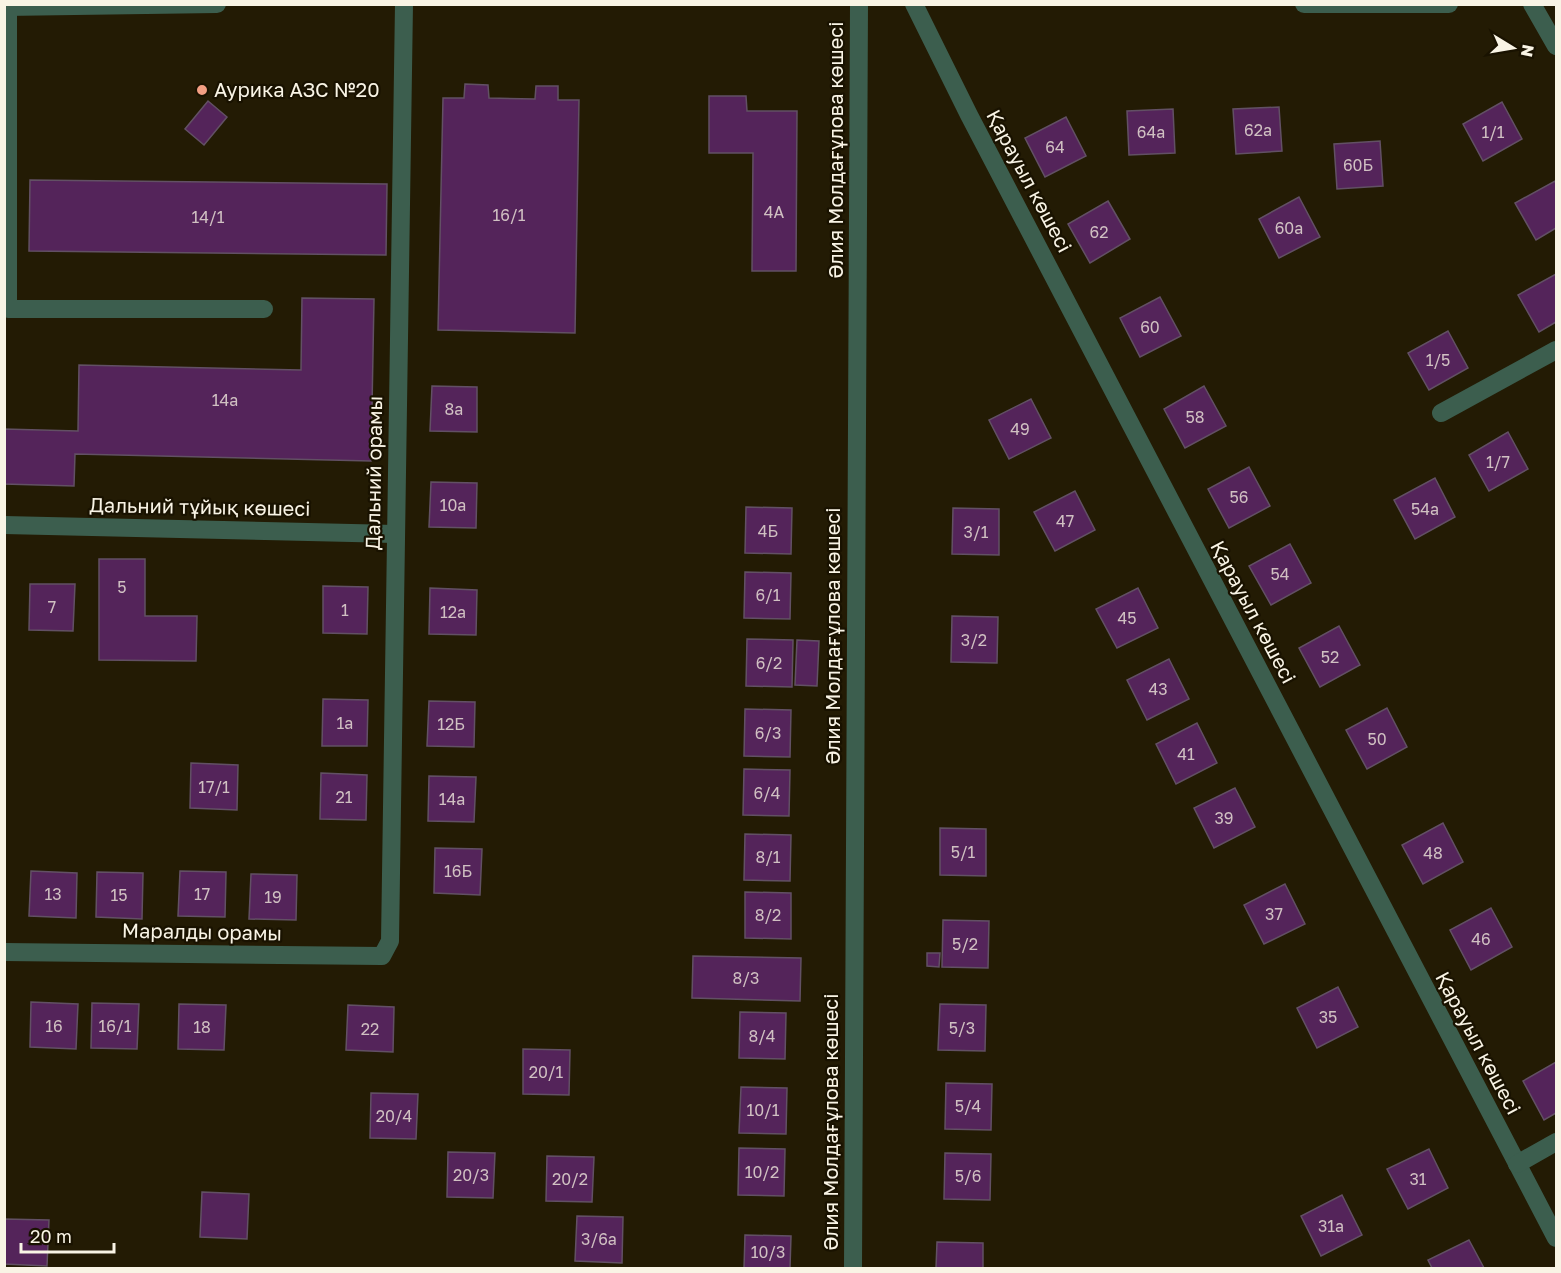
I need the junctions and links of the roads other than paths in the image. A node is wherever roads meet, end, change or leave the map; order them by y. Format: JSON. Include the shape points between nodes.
{"nodes":[{"id":1,"x":216,"y":4,"type":"edge"},
{"id":2,"x":404,"y":4,"type":"edge"},
{"id":3,"x":859,"y":4,"type":"edge"},
{"id":4,"x":914,"y":4,"type":"edge"},
{"id":5,"x":1304,"y":4,"type":"edge"},
{"id":6,"x":1449,"y":4,"type":"edge"},
{"id":7,"x":1532,"y":4,"type":"edge"},
{"id":8,"x":6,"y":7,"type":"edge"},
{"id":9,"x":1557,"y":46,"type":"edge"},
{"id":10,"x":264,"y":309,"type":"dead end"},
{"id":11,"x":1557,"y":350,"type":"edge"},
{"id":12,"x":1441,"y":413,"type":"dead end"},
{"id":13,"x":4,"y":525,"type":"edge"},
{"id":14,"x":395,"y":534,"type":"junction"},
{"id":15,"x":390,"y":941,"type":"joint"},
{"id":16,"x":4,"y":952,"type":"edge"},
{"id":17,"x":1557,"y":1142,"type":"edge"},
{"id":18,"x":1516,"y":1164,"type":"junction"},
{"id":19,"x":1557,"y":1238,"type":"edge"},
{"id":20,"x":853,"y":1269,"type":"edge"}],
"edges":[{"from":1,"to":8,"type":"street"},
{"from":2,"to":14,"type":"street","name":"Дальний орамы"},
{"from":3,"to":20,"type":"street","name":"Әлия Молдағұлова көшесі"},
{"from":4,"to":18,"type":"street","name":"Қарауыл көшесі"},
{"from":5,"to":6,"type":"street"},
{"from":7,"to":9,"type":"street"},
{"from":8,"to":10,"type":"street","via":[[8,309]]},
{"from":11,"to":12,"type":"street"},
{"from":13,"to":14,"type":"street","name":"Дальний тұйық көшесі"},
{"from":14,"to":15,"type":"street","name":"Дальний орамы"},
{"from":15,"to":16,"type":"street","name":"Маралды орамы","via":[[382,956]]},
{"from":17,"to":18,"type":"street"},
{"from":18,"to":19,"type":"street","name":"Қарауыл көшесі"}]}
